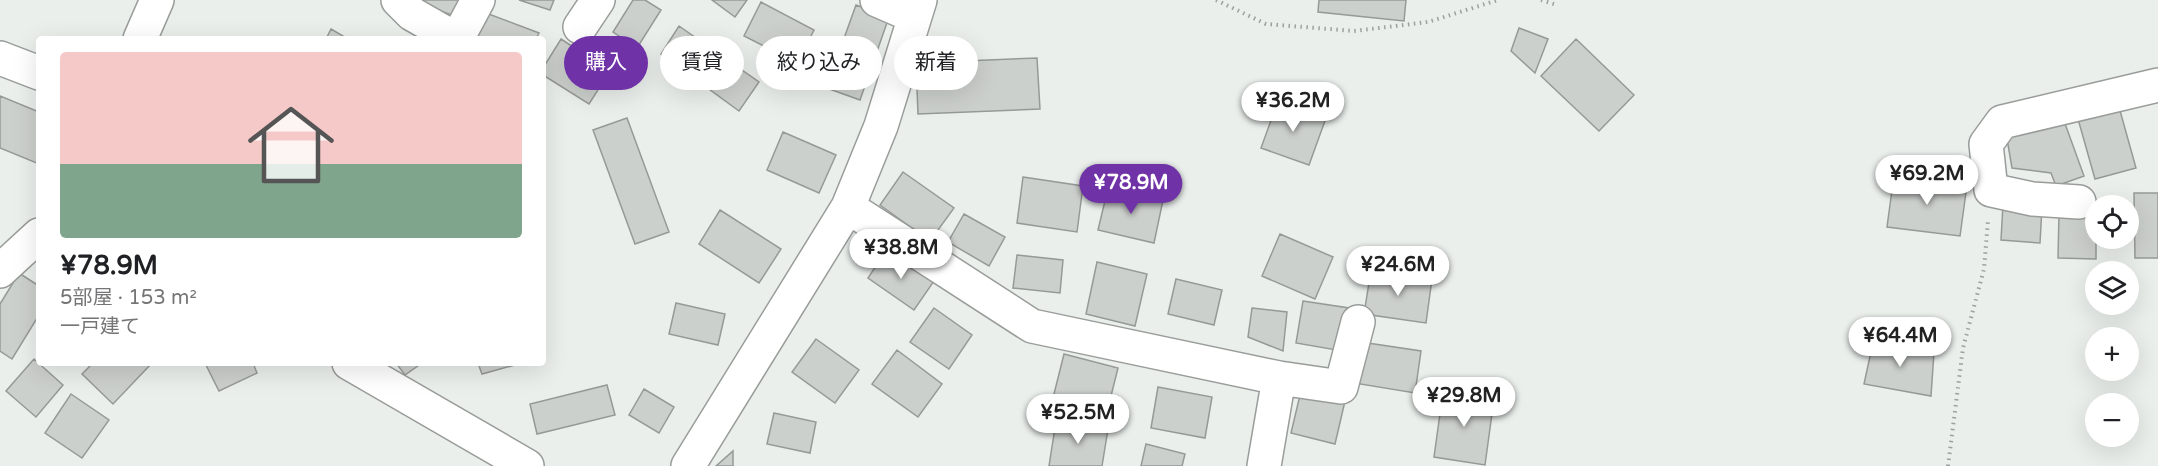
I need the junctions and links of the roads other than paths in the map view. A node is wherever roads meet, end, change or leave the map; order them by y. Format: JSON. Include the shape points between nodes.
{"nodes":[{"id":1,"x":157,"y":0,"type":"edge"},
{"id":2,"x":398,"y":0,"type":"edge"},
{"id":3,"x":478,"y":0,"type":"edge"},
{"id":4,"x":598,"y":0,"type":"edge"},
{"id":5,"x":877,"y":0,"type":"edge"},
{"id":6,"x":917,"y":8,"type":"edge"},
{"id":7,"x":580,"y":27,"type":"dead end"},
{"id":8,"x":141,"y":36,"type":"edge"},
{"id":9,"x":451,"y":36,"type":"edge"},
{"id":10,"x":458,"y":36,"type":"edge"},
{"id":11,"x":0,"y":58,"type":"edge"},
{"id":12,"x":36,"y":72,"type":"edge"},
{"id":13,"x":2158,"y":85,"type":"edge"},
{"id":14,"x":2079,"y":202,"type":"dead end"},
{"id":15,"x":848,"y":207,"type":"junction"},
{"id":16,"x":36,"y":238,"type":"edge"},
{"id":17,"x":0,"y":270,"type":"edge"},
{"id":18,"x":1359,"y":322,"type":"dead end"},
{"id":19,"x":354,"y":366,"type":"edge"},
{"id":20,"x":1279,"y":378,"type":"junction"},
{"id":21,"x":527,"y":466,"type":"edge"},
{"id":22,"x":688,"y":466,"type":"edge"},
{"id":23,"x":1264,"y":466,"type":"edge"}],
"edges":[{"from":1,"to":8,"type":"street"},
{"from":2,"to":9,"type":"street","via":[[412,14]]},
{"from":3,"to":10,"type":"street"},
{"from":4,"to":7,"type":"street"},
{"from":5,"to":6,"type":"street"},
{"from":6,"to":15,"type":"street","via":[[881,126]]},
{"from":11,"to":12,"type":"street"},
{"from":13,"to":14,"type":"street","via":[[2002,122],[1986,144],[1991,190],[2031,199]]},
{"from":15,"to":20,"type":"street","via":[[1032,326]]},
{"from":15,"to":22,"type":"street"},
{"from":16,"to":17,"type":"street"},
{"from":18,"to":20,"type":"street","via":[[1341,387]]},
{"from":19,"to":21,"type":"street"},
{"from":20,"to":23,"type":"street"}]}
